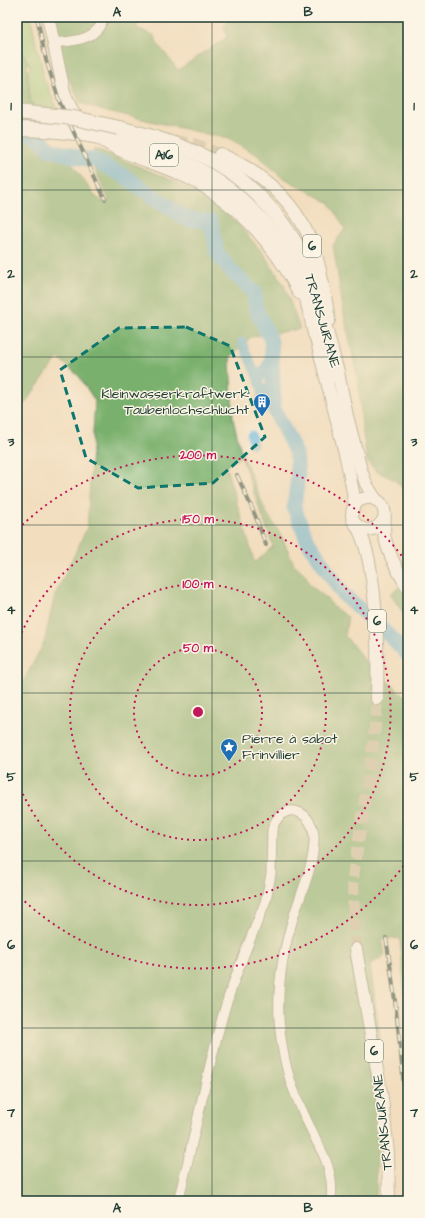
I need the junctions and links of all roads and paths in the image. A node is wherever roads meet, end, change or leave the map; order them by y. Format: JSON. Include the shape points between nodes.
{"nodes":[{"id":1,"x":48,"y":17,"type":"edge"},
{"id":2,"x":104,"y":17,"type":"edge"},
{"id":3,"x":53,"y":43,"type":"junction"},
{"id":4,"x":62,"y":81,"type":"junction"},
{"id":5,"x":17,"y":112,"type":"edge"},
{"id":6,"x":82,"y":112,"type":"dead end"},
{"id":7,"x":17,"y":129,"type":"edge"},
{"id":8,"x":220,"y":154,"type":"tunnel mouth"},
{"id":9,"x":315,"y":334,"type":"junction"},
{"id":10,"x":338,"y":377,"type":"junction"},
{"id":11,"x":376,"y":500,"type":"junction"},
{"id":12,"x":354,"y":505,"type":"junction"},
{"id":13,"x":384,"y":518,"type":"junction"},
{"id":14,"x":357,"y":526,"type":"junction"},
{"id":15,"x":407,"y":587,"type":"edge"},
{"id":16,"x":377,"y":699,"type":"tunnel mouth"},
{"id":17,"x":356,"y":949,"type":"tunnel mouth"},
{"id":18,"x":178,"y":1201,"type":"edge"},
{"id":19,"x":331,"y":1201,"type":"edge"},
{"id":20,"x":389,"y":1201,"type":"edge"}],
"edges":[{"from":1,"to":3,"type":"main road","number":"6"},
{"from":2,"to":3,"type":"street","via":[[93,34],[85,38]]},
{"from":3,"to":4,"type":"main road","number":"6"},
{"from":4,"to":6,"type":"main road","number":"6"},
{"from":4,"to":9,"type":"main road","number":"6","via":[[70,106],[81,122],[99,139],[201,185],[242,215],[282,262],[302,298]]},
{"from":5,"to":10,"type":"highway","name":"TRANSJURANE","number":"A16","bridge":true,"via":[[74,118],[159,139],[205,158],[239,179],[262,200],[281,223],[306,264]]},
{"from":7,"to":9,"type":"highway","name":"TRANSJURANE","number":"A16","via":[[77,133],[110,139],[187,163],[223,184],[261,219],[292,263],[308,301]]},
{"from":8,"to":10,"type":"main road","number":"6","via":[[244,165],[268,183],[289,205],[306,230],[320,274]]},
{"from":9,"to":12,"type":"main road","name":"TRANSJURANE","number":"6","via":[[346,457]]},
{"from":10,"to":11,"type":"main road","name":"TRANSJURANE","number":"6","via":[[364,477]]},
{"from":11,"to":12,"type":"main road","via":[[364,498]]},
{"from":11,"to":13,"type":"main road","number":"6","via":[[383,507]]},
{"from":12,"to":14,"type":"main road","number":"6","via":[[352,516]]},
{"from":13,"to":14,"type":"main road","via":[[373,530],[364,530]]},
{"from":13,"to":15,"type":"main road","number":"6","via":[[387,546]]},
{"from":14,"to":16,"type":"main road","number":"6","via":[[370,568],[375,605]]},
{"from":17,"to":20,"type":"main road","name":"TRANSJURANE","number":"6","via":[[384,1113]]},
{"from":18,"to":19,"type":"street","via":[[225,1007],[266,900],[272,874],[272,830],[277,818],[290,811],[304,814],[308,818],[314,830],[314,840],[310,868],[283,958],[278,1003],[280,1031],[289,1076],[329,1170]]}]}
